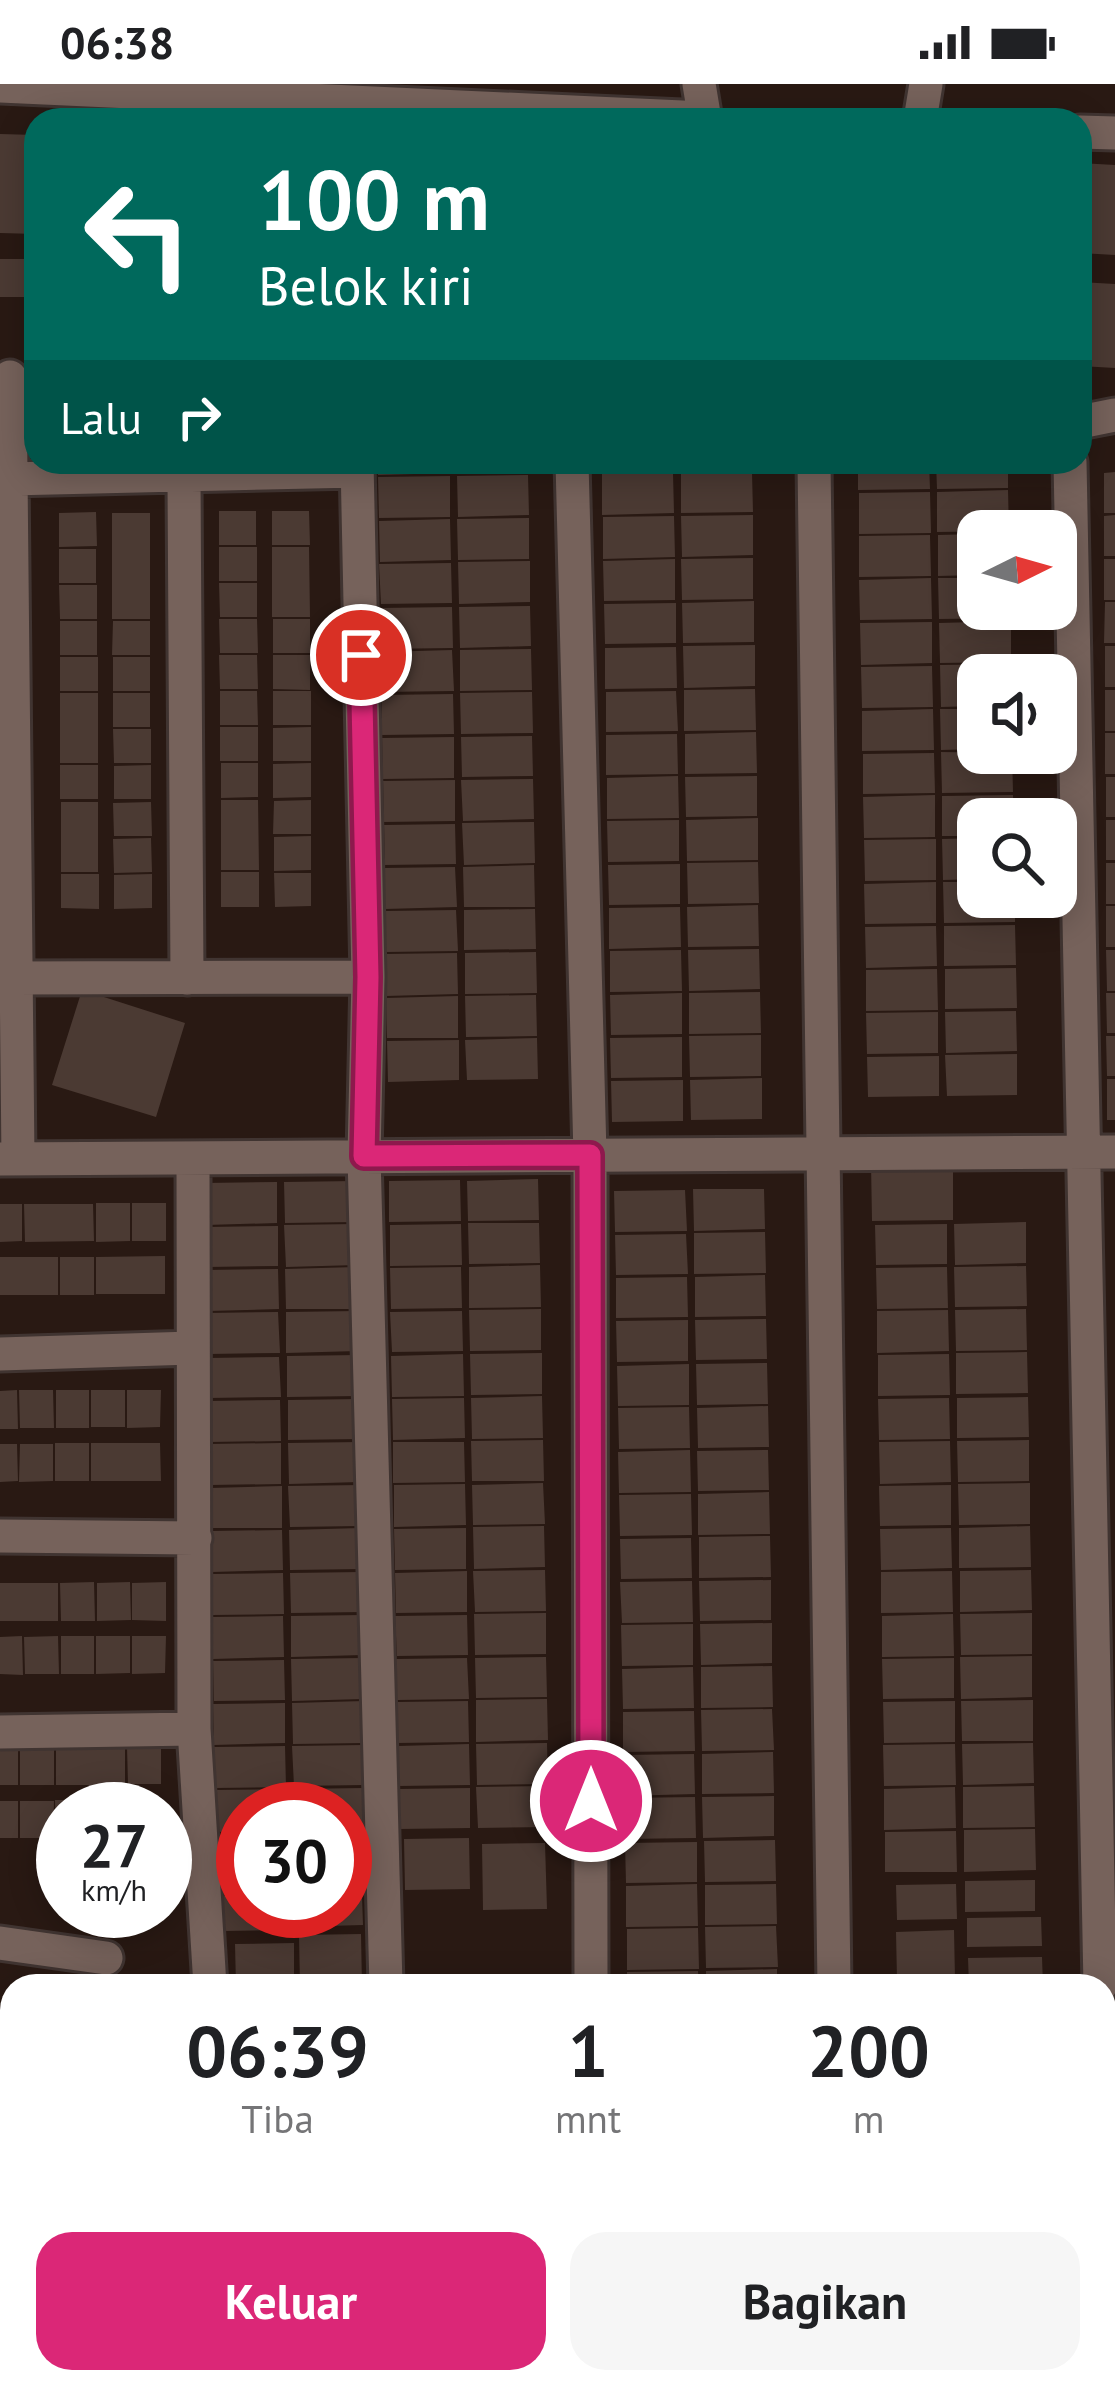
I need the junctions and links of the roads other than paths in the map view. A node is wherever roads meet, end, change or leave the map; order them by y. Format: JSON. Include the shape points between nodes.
{"nodes":[{"id":1,"x":0,"y":86,"type":"edge"},
{"id":2,"x":217,"y":108,"type":"edge"},
{"id":3,"x":15,"y":377,"type":"edge"},
{"id":4,"x":251,"y":474,"type":"edge"},
{"id":5,"x":357,"y":474,"type":"edge"},
{"id":6,"x":572,"y":474,"type":"edge"},
{"id":7,"x":814,"y":474,"type":"edge"},
{"id":8,"x":1070,"y":474,"type":"edge"},
{"id":9,"x":9,"y":479,"type":"junction"},
{"id":10,"x":184,"y":479,"type":"junction"},
{"id":11,"x":368,"y":977,"type":"junction"},
{"id":12,"x":14,"y":978,"type":"junction"},
{"id":13,"x":187,"y":978,"type":"junction"},
{"id":14,"x":1098,"y":1152,"type":"edge"},
{"id":15,"x":824,"y":1153,"type":"junction"},
{"id":16,"x":590,"y":1155,"type":"junction"},
{"id":17,"x":364,"y":1156,"type":"junction"},
{"id":18,"x":194,"y":1158,"type":"junction"},
{"id":19,"x":9,"y":1159,"type":"edge"},
{"id":20,"x":1101,"y":1325,"type":"edge"},
{"id":21,"x":192,"y":1348,"type":"junction"},
{"id":22,"x":0,"y":1354,"type":"edge"},
{"id":23,"x":0,"y":1536,"type":"edge"},
{"id":24,"x":195,"y":1538,"type":"junction"},
{"id":25,"x":194,"y":1729,"type":"junction"},
{"id":26,"x":0,"y":1732,"type":"edge"},
{"id":27,"x":0,"y":1943,"type":"edge"},
{"id":28,"x":106,"y":1958,"type":"dead end"},
{"id":29,"x":209,"y":1974,"type":"edge"},
{"id":30,"x":386,"y":1974,"type":"edge"},
{"id":31,"x":591,"y":1974,"type":"edge"},
{"id":32,"x":834,"y":1974,"type":"edge"},
{"id":33,"x":1100,"y":1974,"type":"edge"}],
"edges":[{"from":1,"to":2,"type":"street"},
{"from":3,"to":9,"type":"street"},
{"from":4,"to":10,"type":"street"},
{"from":5,"to":11,"type":"street"},
{"from":6,"to":16,"type":"street"},
{"from":7,"to":15,"type":"street"},
{"from":8,"to":14,"type":"street"},
{"from":9,"to":10,"type":"street"},
{"from":9,"to":12,"type":"street"},
{"from":10,"to":13,"type":"street"},
{"from":11,"to":13,"type":"street"},
{"from":11,"to":17,"type":"street"},
{"from":12,"to":13,"type":"street"},
{"from":12,"to":19,"type":"street"},
{"from":14,"to":15,"type":"street"},
{"from":14,"to":20,"type":"street"},
{"from":15,"to":16,"type":"street"},
{"from":15,"to":32,"type":"street"},
{"from":16,"to":17,"type":"street"},
{"from":16,"to":31,"type":"street"},
{"from":17,"to":18,"type":"street"},
{"from":17,"to":30,"type":"street"},
{"from":18,"to":19,"type":"street"},
{"from":18,"to":21,"type":"street"},
{"from":20,"to":33,"type":"street"},
{"from":21,"to":22,"type":"street"},
{"from":21,"to":24,"type":"street"},
{"from":23,"to":24,"type":"street"},
{"from":24,"to":25,"type":"street"},
{"from":25,"to":26,"type":"street"},
{"from":25,"to":29,"type":"street"},
{"from":27,"to":28,"type":"street"}]}
